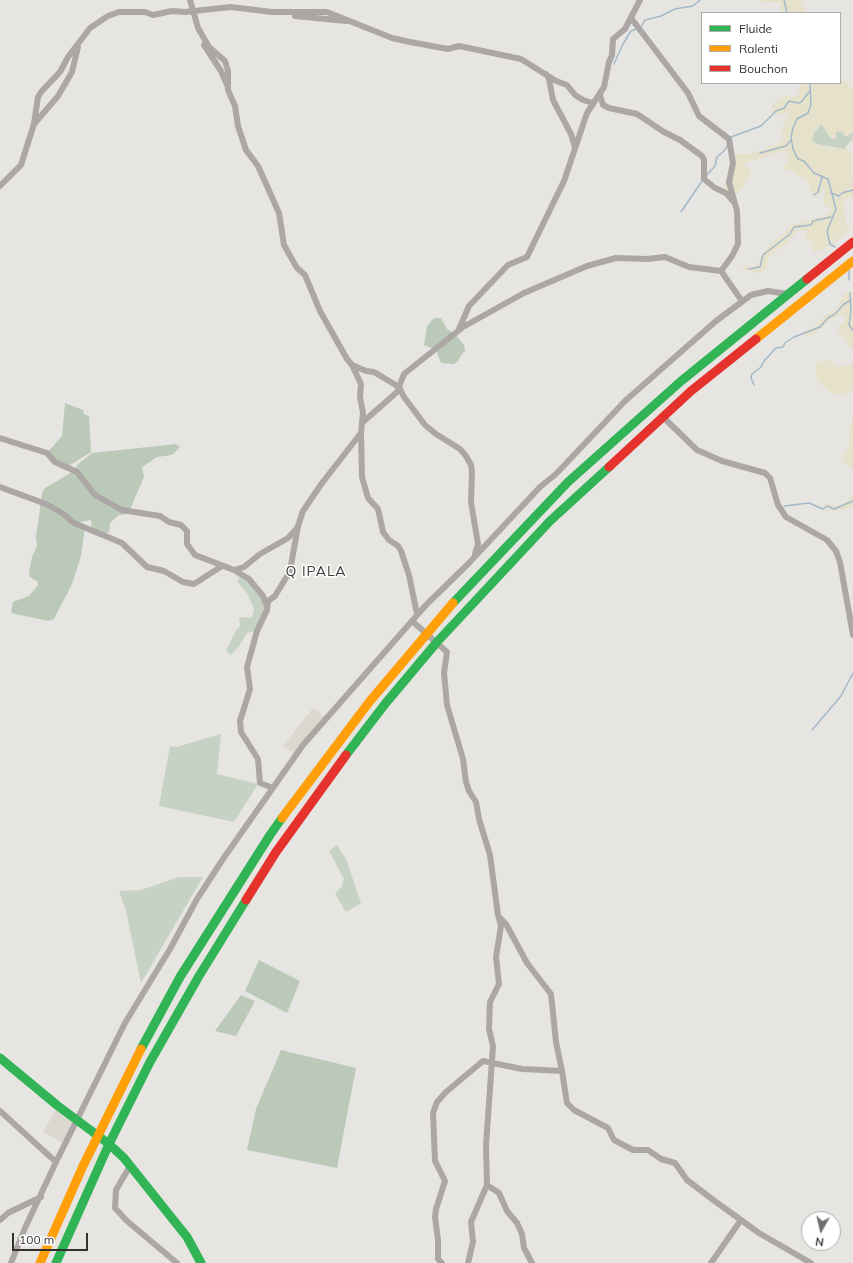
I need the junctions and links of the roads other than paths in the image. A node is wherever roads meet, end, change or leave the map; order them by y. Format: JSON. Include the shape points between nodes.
{"nodes":[{"id":1,"x":190,"y":0,"type":"edge"},
{"id":2,"x":640,"y":0,"type":"edge"},
{"id":3,"x":193,"y":10,"type":"junction"},
{"id":4,"x":631,"y":18,"type":"junction"},
{"id":5,"x":202,"y":34,"type":"junction"},
{"id":6,"x":80,"y":42,"type":"junction"},
{"id":7,"x":545,"y":73,"type":"junction"},
{"id":8,"x":228,"y":90,"type":"junction"},
{"id":9,"x":600,"y":95,"type":"junction"},
{"id":10,"x":593,"y":102,"type":"junction"},
{"id":11,"x":34,"y":124,"type":"junction"},
{"id":12,"x":575,"y":147,"type":"junction"},
{"id":13,"x":0,"y":186,"type":"edge"},
{"id":14,"x":734,"y":202,"type":"junction"},
{"id":15,"x":853,"y":242,"type":"edge"},
{"id":16,"x":852,"y":261,"type":"edge"},
{"id":17,"x":721,"y":271,"type":"junction"},
{"id":18,"x":788,"y":294,"type":"junction"},
{"id":19,"x":742,"y":301,"type":"junction"},
{"id":20,"x":455,"y":334,"type":"junction"},
{"id":21,"x":352,"y":365,"type":"junction"},
{"id":22,"x":399,"y":387,"type":"junction"},
{"id":23,"x":663,"y":417,"type":"junction"},
{"id":24,"x":363,"y":422,"type":"junction"},
{"id":25,"x":361,"y":433,"type":"junction"},
{"id":26,"x":0,"y":438,"type":"edge"},
{"id":27,"x":0,"y":487,"type":"edge"},
{"id":28,"x":298,"y":526,"type":"junction"},
{"id":29,"x":474,"y":557,"type":"junction"},
{"id":30,"x":222,"y":566,"type":"junction"},
{"id":31,"x":234,"y":570,"type":"junction"},
{"id":32,"x":266,"y":604,"type":"junction"},
{"id":33,"x":418,"y":614,"type":"junction"},
{"id":34,"x":412,"y":621,"type":"junction"},
{"id":35,"x":426,"y":633,"type":"junction"},
{"id":36,"x":853,"y":635,"type":"edge"},
{"id":37,"x":437,"y":642,"type":"junction"},
{"id":38,"x":273,"y":788,"type":"junction"},
{"id":39,"x":498,"y":915,"type":"junction"},
{"id":40,"x":0,"y":1058,"type":"edge"},
{"id":41,"x":492,"y":1063,"type":"junction"},
{"id":42,"x":562,"y":1071,"type":"junction"},
{"id":43,"x":0,"y":1111,"type":"edge"},
{"id":44,"x":77,"y":1120,"type":"junction"},
{"id":45,"x":98,"y":1136,"type":"junction"},
{"id":46,"x":109,"y":1144,"type":"junction"},
{"id":47,"x":56,"y":1162,"type":"junction"},
{"id":48,"x":130,"y":1166,"type":"junction"},
{"id":49,"x":487,"y":1185,"type":"junction"},
{"id":50,"x":41,"y":1197,"type":"junction"},
{"id":51,"x":0,"y":1220,"type":"edge"},
{"id":52,"x":741,"y":1220,"type":"junction"},
{"id":53,"x":11,"y":1263,"type":"edge"},
{"id":54,"x":40,"y":1263,"type":"edge"},
{"id":55,"x":56,"y":1263,"type":"edge"},
{"id":56,"x":177,"y":1263,"type":"edge"},
{"id":57,"x":201,"y":1263,"type":"edge"},
{"id":58,"x":442,"y":1263,"type":"edge"},
{"id":59,"x":468,"y":1263,"type":"edge"},
{"id":60,"x":532,"y":1263,"type":"edge"},
{"id":61,"x":711,"y":1263,"type":"edge"},
{"id":62,"x":811,"y":1263,"type":"edge"}],
"edges":[{"from":1,"to":3,"type":"street"},
{"from":2,"to":4,"type":"street"},
{"from":3,"to":5,"type":"street"},
{"from":3,"to":6,"type":"street","via":[[153,15],[133,11],[119,12],[90,28]]},
{"from":3,"to":7,"type":"street","via":[[231,7],[272,12],[327,12],[392,38],[448,49],[459,46],[521,59]]},
{"from":4,"to":9,"type":"street","via":[[625,30],[613,39],[606,81]]},
{"from":4,"to":14,"type":"street","via":[[688,93],[699,116],[729,140],[733,163],[729,182]]},
{"from":5,"to":8,"type":"street","via":[[201,41],[221,71]]},
{"from":5,"to":8,"type":"street","via":[[212,50],[225,61]]},
{"from":6,"to":11,"type":"street","via":[[72,72],[58,96]]},
{"from":6,"to":11,"type":"street","via":[[60,72],[38,97]]},
{"from":7,"to":10,"type":"street","via":[[556,81],[567,84],[575,95],[583,100]]},
{"from":7,"to":12,"type":"street","via":[[549,79],[553,100]]},
{"from":8,"to":21,"type":"street","via":[[235,106],[246,150],[258,166],[279,212],[284,245],[297,268],[305,275],[320,311]]},
{"from":9,"to":10,"type":"street"},
{"from":9,"to":14,"type":"street","via":[[603,105],[608,108],[637,114],[702,156],[704,179],[726,193]]},
{"from":10,"to":12,"type":"street"},
{"from":11,"to":13,"type":"street","via":[[21,165]]},
{"from":12,"to":20,"type":"street","via":[[564,181],[527,257],[508,265],[469,306]]},
{"from":14,"to":17,"type":"street","via":[[737,211],[738,244]]},
{"from":15,"to":18,"type":"main road"},
{"from":16,"to":23,"type":"main road"},
{"from":17,"to":19,"type":"street"},
{"from":17,"to":20,"type":"street","via":[[689,267],[665,257],[616,258],[587,266],[524,293]]},
{"from":18,"to":19,"type":"street","via":[[768,290],[751,295]]},
{"from":18,"to":35,"type":"main road","via":[[680,382],[568,482]]},
{"from":19,"to":29,"type":"street","via":[[625,401]]},
{"from":20,"to":22,"type":"street","via":[[404,374]]},
{"from":21,"to":22,"type":"street","via":[[374,372]]},
{"from":21,"to":24,"type":"street","via":[[361,384]]},
{"from":22,"to":24,"type":"street","via":[[390,399]]},
{"from":22,"to":29,"type":"street","via":[[425,425],[460,449],[471,465],[471,502],[478,544]]},
{"from":23,"to":36,"type":"street","via":[[697,450],[722,461],[765,473],[770,478],[778,505],[786,516],[826,540],[836,550]]},
{"from":23,"to":37,"type":"main road","via":[[550,520]]},
{"from":24,"to":25,"type":"street"},
{"from":25,"to":28,"type":"street","via":[[307,502]]},
{"from":25,"to":33,"type":"street","via":[[362,477],[368,498],[378,509],[383,532],[402,551]]},
{"from":26,"to":30,"type":"street","via":[[47,453],[55,462],[77,472],[95,495],[122,510],[160,516],[169,522],[182,525],[187,531],[187,544],[195,554]]},
{"from":27,"to":30,"type":"street","via":[[46,504],[74,523],[122,543],[147,567],[164,571],[183,582],[194,584]]},
{"from":28,"to":31,"type":"street","via":[[288,538],[260,554],[244,567]]},
{"from":28,"to":32,"type":"street","via":[[288,576],[276,596]]},
{"from":29,"to":33,"type":"street"},
{"from":30,"to":31,"type":"street"},
{"from":31,"to":32,"type":"street","via":[[249,579],[263,596]]},
{"from":32,"to":38,"type":"street","via":[[267,610],[257,631],[247,667],[250,688],[240,732],[258,759],[260,783]]},
{"from":33,"to":34,"type":"street"},
{"from":34,"to":35,"type":"street"},
{"from":34,"to":38,"type":"street","via":[[303,745]]},
{"from":35,"to":37,"type":"street"},
{"from":35,"to":45,"type":"main road","via":[[370,701],[270,835],[176,984]]},
{"from":37,"to":39,"type":"street","via":[[447,652],[444,673],[446,706],[463,759],[466,782],[476,802],[490,855]]},
{"from":37,"to":46,"type":"main road","via":[[353,746],[276,852],[191,990],[150,1062]]},
{"from":38,"to":44,"type":"street","via":[[197,899],[125,1023]]},
{"from":39,"to":41,"type":"street","via":[[501,926],[496,957],[499,984],[490,1002]]},
{"from":39,"to":42,"type":"street","via":[[506,924],[527,963],[551,994]]},
{"from":40,"to":44,"type":"main road"},
{"from":41,"to":42,"type":"street","via":[[522,1069]]},
{"from":41,"to":49,"type":"street","via":[[486,1145]]},
{"from":41,"to":58,"type":"street","via":[[479,1063],[446,1092],[437,1102],[433,1113],[435,1161],[445,1181],[435,1217],[438,1259]]},
{"from":42,"to":52,"type":"street","via":[[567,1103],[574,1110],[608,1128],[614,1140],[633,1150],[648,1150],[661,1159],[675,1163],[687,1180]]},
{"from":43,"to":47,"type":"street"},
{"from":44,"to":45,"type":"main road"},
{"from":44,"to":47,"type":"street"},
{"from":45,"to":46,"type":"main road"},
{"from":45,"to":54,"type":"main road"},
{"from":46,"to":48,"type":"main road"},
{"from":46,"to":55,"type":"main road"},
{"from":47,"to":50,"type":"street"},
{"from":48,"to":56,"type":"street","via":[[116,1190],[115,1208]]},
{"from":48,"to":57,"type":"main road","via":[[187,1237]]},
{"from":49,"to":59,"type":"street","via":[[471,1222],[472,1242]]},
{"from":49,"to":60,"type":"street","via":[[499,1193],[507,1211],[517,1223],[524,1248]]},
{"from":50,"to":51,"type":"street","via":[[8,1213]]},
{"from":50,"to":53,"type":"street"},
{"from":52,"to":61,"type":"street"},
{"from":52,"to":62,"type":"street"}]}
